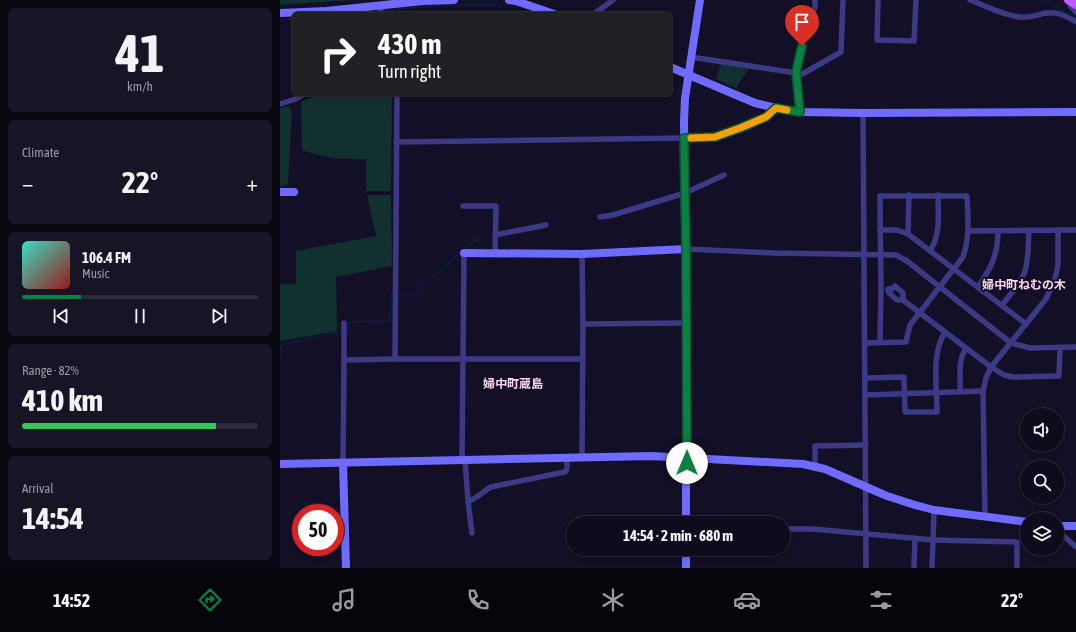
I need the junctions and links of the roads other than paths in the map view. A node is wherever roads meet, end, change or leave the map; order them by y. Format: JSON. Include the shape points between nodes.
{"nodes":[{"id":1,"x":454,"y":0,"type":"edge"},
{"id":2,"x":509,"y":0,"type":"edge"},
{"id":3,"x":613,"y":0,"type":"edge"},
{"id":4,"x":700,"y":0,"type":"edge"},
{"id":5,"x":815,"y":0,"type":"edge"},
{"id":6,"x":843,"y":0,"type":"edge"},
{"id":7,"x":878,"y":0,"type":"edge"},
{"id":8,"x":916,"y":0,"type":"edge"},
{"id":9,"x":970,"y":0,"type":"edge"},
{"id":10,"x":1068,"y":0,"type":"edge"},
{"id":11,"x":1076,"y":5,"type":"edge"},
{"id":12,"x":380,"y":10,"type":"edge"},
{"id":13,"x":326,"y":12,"type":"edge"},
{"id":14,"x":548,"y":12,"type":"edge"},
{"id":15,"x":597,"y":12,"type":"edge"},
{"id":16,"x":1076,"y":12,"type":"edge"},
{"id":17,"x":280,"y":13,"type":"edge"},
{"id":18,"x":292,"y":13,"type":"edge"},
{"id":19,"x":1076,"y":22,"type":"edge"},
{"id":20,"x":691,"y":57,"type":"junction"},
{"id":21,"x":672,"y":68,"type":"edge"},
{"id":22,"x":689,"y":74,"type":"junction"},
{"id":23,"x":797,"y":75,"type":"junction"},
{"id":24,"x":301,"y":96,"type":"edge"},
{"id":25,"x":397,"y":96,"type":"edge"},
{"id":26,"x":280,"y":104,"type":"edge"},
{"id":27,"x":776,"y":108,"type":"junction"},
{"id":28,"x":800,"y":112,"type":"junction"},
{"id":29,"x":1076,"y":112,"type":"edge"},
{"id":30,"x":863,"y":113,"type":"junction"},
{"id":31,"x":684,"y":138,"type":"junction"},
{"id":32,"x":396,"y":142,"type":"junction"},
{"id":33,"x":724,"y":175,"type":"dead end"},
{"id":34,"x":280,"y":192,"type":"edge"},
{"id":35,"x":294,"y":192,"type":"dead end"},
{"id":36,"x":685,"y":193,"type":"junction"},
{"id":37,"x":910,"y":195,"type":"junction"},
{"id":38,"x":938,"y":196,"type":"junction"},
{"id":39,"x":464,"y":206,"type":"dead end"},
{"id":40,"x":600,"y":217,"type":"dead end"},
{"id":41,"x":546,"y":225,"type":"dead end"},
{"id":42,"x":880,"y":230,"type":"junction"},
{"id":43,"x":1029,"y":230,"type":"junction"},
{"id":44,"x":1058,"y":230,"type":"junction"},
{"id":45,"x":1076,"y":230,"type":"edge"},
{"id":46,"x":969,"y":231,"type":"junction"},
{"id":47,"x":998,"y":231,"type":"junction"},
{"id":48,"x":908,"y":234,"type":"junction"},
{"id":49,"x":495,"y":235,"type":"junction"},
{"id":50,"x":686,"y":249,"type":"junction"},
{"id":51,"x":930,"y":251,"type":"junction"},
{"id":52,"x":464,"y":252,"type":"joint"},
{"id":53,"x":495,"y":253,"type":"junction"},
{"id":54,"x":582,"y":254,"type":"junction"},
{"id":55,"x":864,"y":254,"type":"junction"},
{"id":56,"x":880,"y":254,"type":"junction"},
{"id":57,"x":954,"y":268,"type":"junction"},
{"id":58,"x":939,"y":287,"type":"junction"},
{"id":59,"x":978,"y":287,"type":"junction"},
{"id":60,"x":888,"y":289,"type":"junction"},
{"id":61,"x":881,"y":290,"type":"junction"},
{"id":62,"x":903,"y":300,"type":"junction"},
{"id":63,"x":1002,"y":306,"type":"junction"},
{"id":64,"x":919,"y":313,"type":"junction"},
{"id":65,"x":344,"y":323,"type":"dead end"},
{"id":66,"x":583,"y":324,"type":"junction"},
{"id":67,"x":686,"y":324,"type":"junction"},
{"id":68,"x":1026,"y":324,"type":"junction"},
{"id":69,"x":945,"y":332,"type":"junction"},
{"id":70,"x":880,"y":342,"type":"junction"},
{"id":71,"x":865,"y":343,"type":"junction"},
{"id":72,"x":1012,"y":343,"type":"junction"},
{"id":73,"x":1076,"y":347,"type":"edge"},
{"id":74,"x":1060,"y":348,"type":"junction"},
{"id":75,"x":966,"y":349,"type":"junction"},
{"id":76,"x":395,"y":359,"type":"junction"},
{"id":77,"x":464,"y":359,"type":"junction"},
{"id":78,"x":583,"y":359,"type":"junction"},
{"id":79,"x":344,"y":360,"type":"junction"},
{"id":80,"x":991,"y":368,"type":"junction"},
{"id":81,"x":866,"y":378,"type":"junction"},
{"id":82,"x":983,"y":391,"type":"junction"},
{"id":83,"x":960,"y":392,"type":"junction"},
{"id":84,"x":937,"y":393,"type":"junction"},
{"id":85,"x":904,"y":394,"type":"junction"},
{"id":86,"x":866,"y":395,"type":"junction"},
{"id":87,"x":866,"y":445,"type":"junction"},
{"id":88,"x":567,"y":457,"type":"junction"},
{"id":89,"x":582,"y":457,"type":"junction"},
{"id":90,"x":686,"y":458,"type":"junction"},
{"id":91,"x":463,"y":460,"type":"junction"},
{"id":92,"x":343,"y":463,"type":"junction"},
{"id":93,"x":280,"y":464,"type":"edge"},
{"id":94,"x":815,"y":467,"type":"junction"},
{"id":95,"x":866,"y":486,"type":"junction"},
{"id":96,"x":468,"y":501,"type":"junction"},
{"id":97,"x":934,"y":510,"type":"junction"},
{"id":98,"x":686,"y":516,"type":"edge"},
{"id":99,"x":985,"y":516,"type":"junction"},
{"id":100,"x":1020,"y":521,"type":"edge"},
{"id":101,"x":1064,"y":526,"type":"edge"},
{"id":102,"x":1076,"y":526,"type":"edge"},
{"id":103,"x":790,"y":529,"type":"edge"},
{"id":104,"x":472,"y":533,"type":"dead end"},
{"id":105,"x":866,"y":535,"type":"junction"},
{"id":106,"x":1064,"y":536,"type":"edge"},
{"id":107,"x":915,"y":538,"type":"junction"},
{"id":108,"x":933,"y":540,"type":"junction"},
{"id":109,"x":1076,"y":547,"type":"edge"},
{"id":110,"x":686,"y":556,"type":"edge"},
{"id":111,"x":346,"y":568,"type":"edge"},
{"id":112,"x":686,"y":568,"type":"edge"},
{"id":113,"x":866,"y":568,"type":"edge"},
{"id":114,"x":914,"y":568,"type":"edge"},
{"id":115,"x":932,"y":568,"type":"edge"},
{"id":116,"x":1017,"y":568,"type":"edge"}],
"edges":[{"from":1,"to":12,"type":"street"},
{"from":2,"to":14,"type":"street"},
{"from":3,"to":15,"type":"street"},
{"from":4,"to":20,"type":"street"},
{"from":5,"to":23,"type":"street","via":[[815,7],[805,33]]},
{"from":6,"to":23,"type":"street","via":[[841,52]]},
{"from":7,"to":8,"type":"street","via":[[877,40],[914,41]]},
{"from":9,"to":19,"type":"street","via":[[1009,15],[1022,17],[1055,12]]},
{"from":10,"to":11,"type":"main road"},
{"from":10,"to":16,"type":"street"},
{"from":12,"to":13,"type":"street"},
{"from":17,"to":18,"type":"street"},
{"from":20,"to":22,"type":"street"},
{"from":20,"to":23,"type":"street"},
{"from":21,"to":22,"type":"street"},
{"from":22,"to":27,"type":"street","via":[[755,103]]},
{"from":22,"to":31,"type":"street","via":[[685,98]]},
{"from":23,"to":28,"type":"street"},
{"from":24,"to":26,"type":"street"},
{"from":25,"to":32,"type":"street"},
{"from":27,"to":28,"type":"street"},
{"from":27,"to":31,"type":"street","via":[[766,117],[715,137]]},
{"from":28,"to":30,"type":"street"},
{"from":29,"to":30,"type":"street"},
{"from":30,"to":55,"type":"street"},
{"from":31,"to":32,"type":"street"},
{"from":31,"to":36,"type":"street"},
{"from":32,"to":76,"type":"street"},
{"from":33,"to":36,"type":"street"},
{"from":34,"to":35,"type":"street"},
{"from":36,"to":40,"type":"street"},
{"from":36,"to":50,"type":"street"},
{"from":37,"to":38,"type":"street"},
{"from":37,"to":42,"type":"street","via":[[880,196]]},
{"from":37,"to":48,"type":"street"},
{"from":38,"to":46,"type":"street","via":[[967,196]]},
{"from":38,"to":51,"type":"street","via":[[938,235]]},
{"from":39,"to":49,"type":"street","via":[[496,206]]},
{"from":41,"to":49,"type":"street"},
{"from":42,"to":48,"type":"street","via":[[898,230]]},
{"from":42,"to":56,"type":"street"},
{"from":43,"to":44,"type":"street"},
{"from":43,"to":47,"type":"street"},
{"from":43,"to":63,"type":"street","via":[[1028,256],[1024,273]]},
{"from":44,"to":45,"type":"street"},
{"from":44,"to":68,"type":"street","via":[[1058,265],[1055,279],[1046,298]]},
{"from":46,"to":47,"type":"street"},
{"from":46,"to":57,"type":"street","via":[[963,257]]},
{"from":47,"to":59,"type":"street","via":[[995,257]]},
{"from":48,"to":51,"type":"street"},
{"from":49,"to":53,"type":"street"},
{"from":50,"to":54,"type":"street"},
{"from":50,"to":55,"type":"street"},
{"from":50,"to":67,"type":"street"},
{"from":51,"to":57,"type":"street"},
{"from":52,"to":53,"type":"street"},
{"from":52,"to":77,"type":"street"},
{"from":53,"to":54,"type":"street"},
{"from":54,"to":66,"type":"street"},
{"from":55,"to":56,"type":"street"},
{"from":55,"to":71,"type":"street"},
{"from":56,"to":58,"type":"street","via":[[896,254]]},
{"from":56,"to":61,"type":"street"},
{"from":57,"to":58,"type":"street"},
{"from":57,"to":59,"type":"street"},
{"from":58,"to":64,"type":"street"},
{"from":58,"to":72,"type":"street"},
{"from":59,"to":63,"type":"street"},
{"from":60,"to":61,"type":"street"},
{"from":60,"to":62,"type":"street","via":[[888,293],[898,300]]},
{"from":60,"to":62,"type":"street","via":[[895,286],[903,293]]},
{"from":61,"to":70,"type":"street"},
{"from":62,"to":64,"type":"street"},
{"from":63,"to":68,"type":"street"},
{"from":64,"to":69,"type":"street"},
{"from":64,"to":70,"type":"street","via":[[910,326],[906,342]]},
{"from":65,"to":79,"type":"street"},
{"from":66,"to":67,"type":"street"},
{"from":66,"to":78,"type":"street"},
{"from":67,"to":90,"type":"street"},
{"from":68,"to":72,"type":"street"},
{"from":69,"to":75,"type":"street"},
{"from":69,"to":84,"type":"street","via":[[938,347]]},
{"from":70,"to":71,"type":"street"},
{"from":71,"to":81,"type":"street"},
{"from":72,"to":74,"type":"street","via":[[1030,348]]},
{"from":72,"to":80,"type":"street"},
{"from":73,"to":74,"type":"street"},
{"from":74,"to":80,"type":"street","via":[[1058,376],[1013,377]]},
{"from":75,"to":80,"type":"street"},
{"from":75,"to":83,"type":"street","via":[[961,360]]},
{"from":76,"to":77,"type":"street"},
{"from":76,"to":79,"type":"street"},
{"from":77,"to":78,"type":"street"},
{"from":77,"to":91,"type":"street"},
{"from":78,"to":89,"type":"street"},
{"from":79,"to":92,"type":"street"},
{"from":80,"to":82,"type":"street"},
{"from":81,"to":85,"type":"street","via":[[904,377]]},
{"from":81,"to":86,"type":"street"},
{"from":82,"to":83,"type":"street"},
{"from":82,"to":99,"type":"street"},
{"from":83,"to":84,"type":"street"},
{"from":84,"to":85,"type":"street"},
{"from":84,"to":85,"type":"street","via":[[937,412],[905,412]]},
{"from":85,"to":86,"type":"street"},
{"from":86,"to":87,"type":"street"},
{"from":87,"to":94,"type":"street","via":[[815,446]]},
{"from":87,"to":95,"type":"street"},
{"from":88,"to":89,"type":"street"},
{"from":88,"to":91,"type":"street"},
{"from":88,"to":96,"type":"street","via":[[565,472],[491,487]]},
{"from":89,"to":90,"type":"street"},
{"from":90,"to":94,"type":"street","via":[[803,464]]},
{"from":90,"to":98,"type":"street"},
{"from":91,"to":92,"type":"street"},
{"from":91,"to":96,"type":"street"},
{"from":92,"to":93,"type":"street"},
{"from":92,"to":111,"type":"street"},
{"from":94,"to":95,"type":"street"},
{"from":95,"to":97,"type":"street","via":[[896,500]]},
{"from":95,"to":105,"type":"street"},
{"from":96,"to":104,"type":"street"},
{"from":97,"to":99,"type":"street"},
{"from":97,"to":108,"type":"street"},
{"from":99,"to":100,"type":"street"},
{"from":101,"to":102,"type":"street"},
{"from":103,"to":105,"type":"street"},
{"from":105,"to":107,"type":"street"},
{"from":105,"to":113,"type":"street"},
{"from":106,"to":109,"type":"street"},
{"from":107,"to":108,"type":"street"},
{"from":107,"to":114,"type":"street"},
{"from":108,"to":115,"type":"street"},
{"from":108,"to":116,"type":"street","via":[[1017,542]]},
{"from":110,"to":112,"type":"street"}]}
